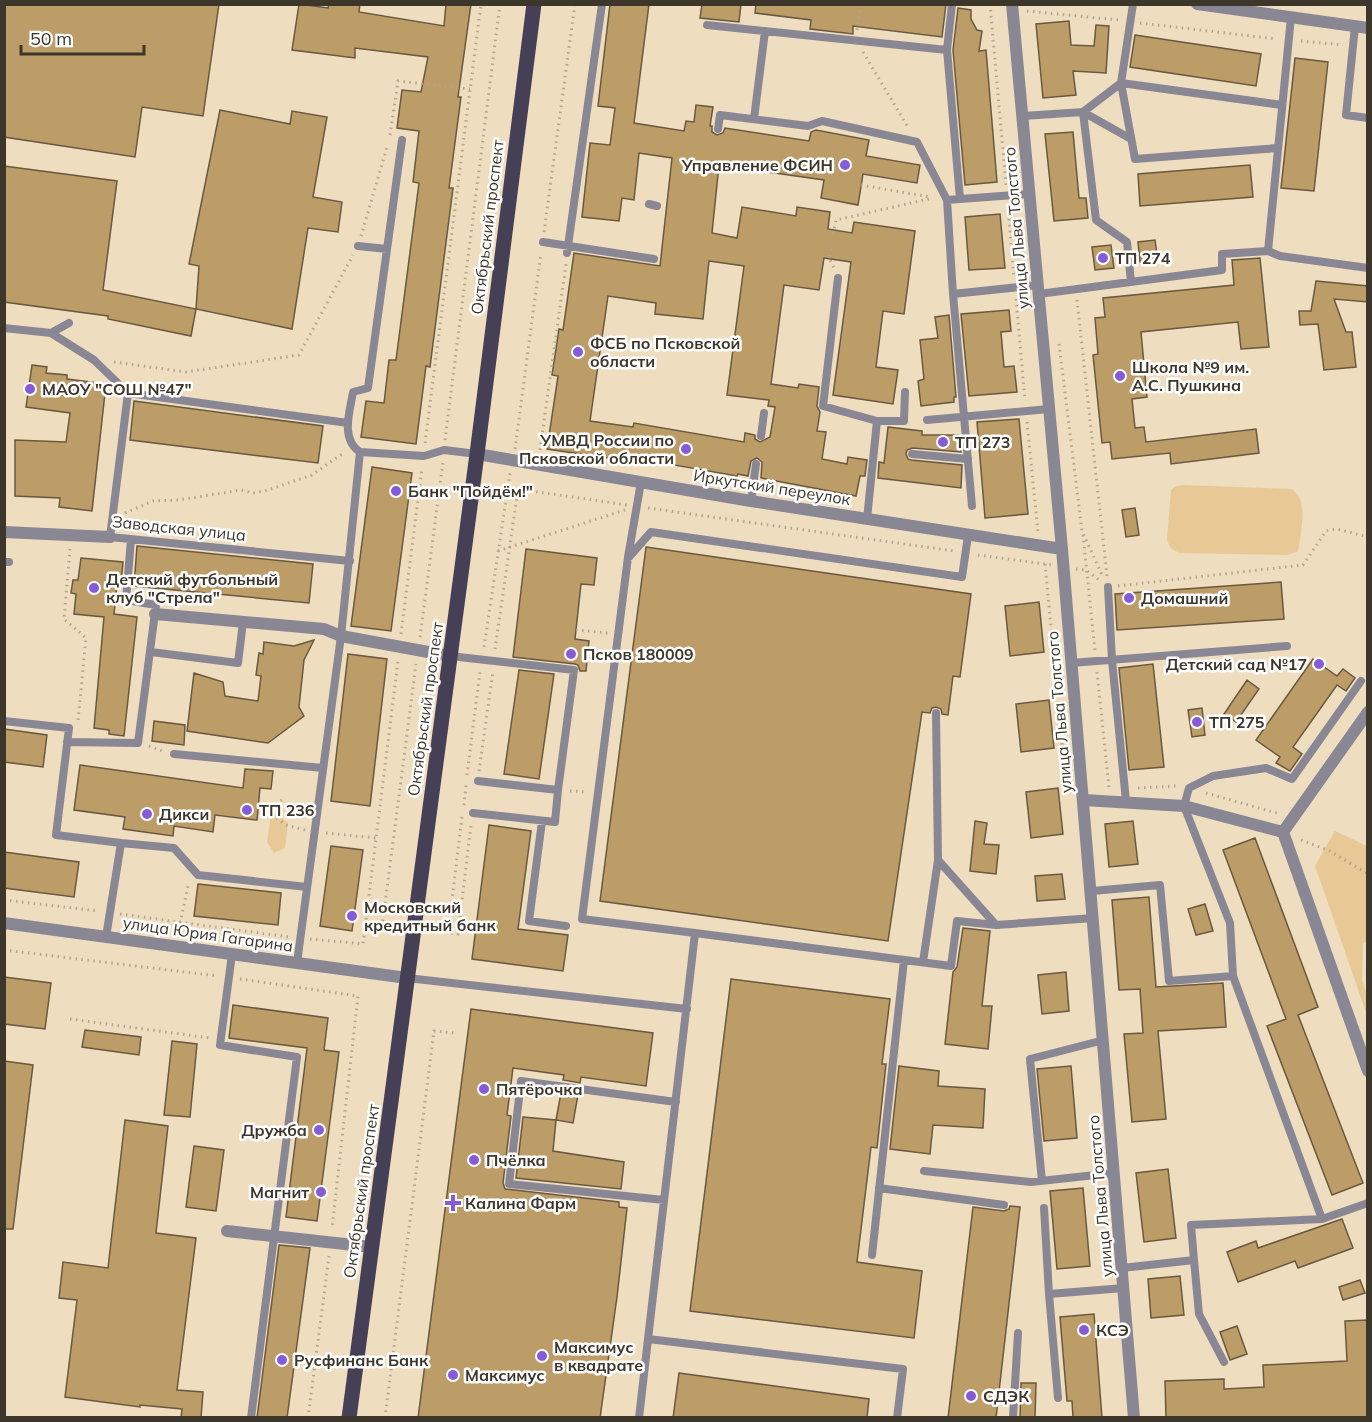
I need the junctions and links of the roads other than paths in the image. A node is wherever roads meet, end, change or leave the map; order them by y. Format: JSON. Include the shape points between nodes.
{"nodes":[{"id":1,"x":534,"y":4,"type":"edge"},
{"id":2,"x":602,"y":4,"type":"edge"},
{"id":3,"x":952,"y":4,"type":"edge"},
{"id":4,"x":1012,"y":4,"type":"edge"},
{"id":5,"x":1132,"y":4,"type":"edge"},
{"id":6,"x":1197,"y":4,"type":"edge"},
{"id":7,"x":1291,"y":17,"type":"junction"},
{"id":8,"x":707,"y":26,"type":"dead end"},
{"id":9,"x":1361,"y":27,"type":"edge"},
{"id":10,"x":765,"y":31,"type":"junction"},
{"id":11,"x":947,"y":50,"type":"junction"},
{"id":12,"x":1121,"y":84,"type":"junction"},
{"id":13,"x":1282,"y":105,"type":"junction"},
{"id":14,"x":1083,"y":112,"type":"junction"},
{"id":15,"x":1023,"y":116,"type":"junction"},
{"id":16,"x":1368,"y":118,"type":"edge"},
{"id":17,"x":754,"y":119,"type":"junction"},
{"id":18,"x":718,"y":129,"type":"dead end"},
{"id":19,"x":1131,"y":139,"type":"junction"},
{"id":20,"x":402,"y":140,"type":"dead end"},
{"id":21,"x":1277,"y":148,"type":"junction"},
{"id":22,"x":1029,"y":194,"type":"junction"},
{"id":23,"x":960,"y":199,"type":"junction"},
{"id":24,"x":947,"y":200,"type":"junction"},
{"id":25,"x":543,"y":242,"type":"dead end"},
{"id":26,"x":358,"y":246,"type":"road end"},
{"id":27,"x":387,"y":249,"type":"junction"},
{"id":28,"x":568,"y":250,"type":"junction"},
{"id":29,"x":1268,"y":251,"type":"junction"},
{"id":30,"x":654,"y":259,"type":"dead end"},
{"id":31,"x":1368,"y":268,"type":"edge"},
{"id":32,"x":838,"y":278,"type":"road end"},
{"id":33,"x":1131,"y":282,"type":"junction"},
{"id":34,"x":1038,"y":290,"type":"junction"},
{"id":35,"x":953,"y":294,"type":"junction"},
{"id":36,"x":69,"y":323,"type":"dead end"},
{"id":37,"x":4,"y":328,"type":"edge"},
{"id":38,"x":51,"y":333,"type":"junction"},
{"id":39,"x":905,"y":392,"type":"dead end"},
{"id":40,"x":128,"y":393,"type":"junction"},
{"id":41,"x":1049,"y":409,"type":"junction"},
{"id":42,"x":764,"y":413,"type":"dead end"},
{"id":43,"x":964,"y":416,"type":"junction"},
{"id":44,"x":927,"y":420,"type":"dead end"},
{"id":45,"x":877,"y":421,"type":"junction"},
{"id":46,"x":348,"y":423,"type":"junction"},
{"id":47,"x":760,"y":436,"type":"dead end"},
{"id":48,"x":358,"y":451,"type":"junction"},
{"id":49,"x":477,"y":454,"type":"junction"},
{"id":50,"x":912,"y":454,"type":"dead end"},
{"id":51,"x":968,"y":459,"type":"junction"},
{"id":52,"x":756,"y":464,"type":"dead end"},
{"id":53,"x":641,"y":482,"type":"junction"},
{"id":54,"x":751,"y":501,"type":"junction"},
{"id":55,"x":972,"y":506,"type":"dead end"},
{"id":56,"x":867,"y":519,"type":"junction"},
{"id":57,"x":111,"y":531,"type":"junction"},
{"id":58,"x":4,"y":532,"type":"edge"},
{"id":59,"x":968,"y":536,"type":"junction"},
{"id":60,"x":131,"y":539,"type":"junction"},
{"id":61,"x":1062,"y":549,"type":"junction"},
{"id":62,"x":628,"y":557,"type":"junction"},
{"id":63,"x":350,"y":561,"type":"junction"},
{"id":64,"x":1108,"y":587,"type":"road end"},
{"id":65,"x":155,"y":614,"type":"junction"},
{"id":66,"x":243,"y":622,"type":"junction"},
{"id":67,"x":341,"y":636,"type":"junction"},
{"id":68,"x":1287,"y":646,"type":"dead end"},
{"id":69,"x":151,"y":652,"type":"junction"},
{"id":70,"x":450,"y":656,"type":"junction"},
{"id":71,"x":1112,"y":660,"type":"junction"},
{"id":72,"x":1071,"y":663,"type":"junction"},
{"id":73,"x":1361,"y":681,"type":"dead end"},
{"id":74,"x":1368,"y":712,"type":"edge"},
{"id":75,"x":936,"y":713,"type":"dead end"},
{"id":76,"x":4,"y":720,"type":"edge"},
{"id":77,"x":67,"y":742,"type":"junction"},
{"id":78,"x":174,"y":754,"type":"road end"},
{"id":79,"x":323,"y":768,"type":"junction"},
{"id":80,"x":477,"y":781,"type":"road end"},
{"id":81,"x":558,"y":790,"type":"junction"},
{"id":82,"x":1083,"y":800,"type":"junction"},
{"id":83,"x":1126,"y":801,"type":"junction"},
{"id":84,"x":1184,"y":806,"type":"junction"},
{"id":85,"x":473,"y":813,"type":"road end"},
{"id":86,"x":542,"y":820,"type":"junction"},
{"id":87,"x":1283,"y":832,"type":"junction"},
{"id":88,"x":121,"y":843,"type":"junction"},
{"id":89,"x":938,"y":860,"type":"junction"},
{"id":90,"x":307,"y":887,"type":"junction"},
{"id":91,"x":1092,"y":891,"type":"junction"},
{"id":92,"x":1094,"y":918,"type":"junction"},
{"id":93,"x":4,"y":923,"type":"edge"},
{"id":94,"x":996,"y":925,"type":"junction"},
{"id":95,"x":566,"y":926,"type":"dead end"},
{"id":96,"x":695,"y":933,"type":"junction"},
{"id":97,"x":106,"y":937,"type":"junction"},
{"id":98,"x":232,"y":954,"type":"junction"},
{"id":99,"x":904,"y":960,"type":"junction"},
{"id":100,"x":297,"y":963,"type":"junction"},
{"id":101,"x":923,"y":963,"type":"junction"},
{"id":102,"x":1233,"y":976,"type":"junction"},
{"id":103,"x":407,"y":978,"type":"junction"},
{"id":104,"x":687,"y":1009,"type":"junction"},
{"id":105,"x":1104,"y":1040,"type":"junction"},
{"id":106,"x":1368,"y":1071,"type":"edge"},
{"id":107,"x":676,"y":1102,"type":"junction"},
{"id":108,"x":924,"y":1171,"type":"dead end"},
{"id":109,"x":1114,"y":1173,"type":"junction"},
{"id":110,"x":1042,"y":1181,"type":"junction"},
{"id":111,"x":879,"y":1188,"type":"junction"},
{"id":112,"x":664,"y":1200,"type":"junction"},
{"id":113,"x":1368,"y":1203,"type":"edge"},
{"id":114,"x":1004,"y":1205,"type":"dead end"},
{"id":115,"x":1044,"y":1208,"type":"dead end"},
{"id":116,"x":1323,"y":1219,"type":"junction"},
{"id":117,"x":227,"y":1230,"type":"dead end"},
{"id":118,"x":274,"y":1235,"type":"junction"},
{"id":119,"x":372,"y":1247,"type":"junction"},
{"id":120,"x":872,"y":1255,"type":"dead end"},
{"id":121,"x":1194,"y":1260,"type":"junction"},
{"id":122,"x":1122,"y":1268,"type":"junction"},
{"id":123,"x":1124,"y":1288,"type":"junction"},
{"id":124,"x":1049,"y":1294,"type":"junction"},
{"id":125,"x":1018,"y":1333,"type":"dead end"},
{"id":126,"x":648,"y":1339,"type":"junction"},
{"id":127,"x":1224,"y":1362,"type":"dead end"},
{"id":128,"x":1058,"y":1398,"type":"dead end"},
{"id":129,"x":250,"y":1418,"type":"edge"},
{"id":130,"x":349,"y":1418,"type":"edge"},
{"id":131,"x":639,"y":1418,"type":"edge"},
{"id":132,"x":897,"y":1418,"type":"edge"},
{"id":133,"x":1013,"y":1418,"type":"edge"},
{"id":134,"x":1134,"y":1418,"type":"edge"}],
"edges":[{"from":1,"to":49,"type":"main road","name":"Октябрьский проспект"},
{"from":2,"to":28,"type":"lane"},
{"from":3,"to":11,"type":"lane"},
{"from":4,"to":15,"type":"street","name":"улица Льва Толстого"},
{"from":5,"to":12,"type":"lane"},
{"from":6,"to":7,"type":"street"},
{"from":7,"to":9,"type":"street"},
{"from":7,"to":13,"type":"lane"},
{"from":8,"to":10,"type":"lane"},
{"from":9,"to":16,"type":"lane","via":[[1353,46],[1346,115]]},
{"from":10,"to":11,"type":"lane"},
{"from":10,"to":17,"type":"lane"},
{"from":11,"to":23,"type":"lane"},
{"from":12,"to":13,"type":"lane"},
{"from":12,"to":14,"type":"lane"},
{"from":12,"to":19,"type":"lane"},
{"from":13,"to":21,"type":"lane"},
{"from":14,"to":15,"type":"lane"},
{"from":14,"to":19,"type":"lane"},
{"from":14,"to":33,"type":"lane","via":[[1096,220],[1126,242]]},
{"from":15,"to":22,"type":"street","name":"улица Льва Толстого"},
{"from":17,"to":18,"type":"lane","via":[[720,115]]},
{"from":17,"to":24,"type":"lane","via":[[808,126],[822,121],[917,142]]},
{"from":19,"to":21,"type":"lane","via":[[1135,159]]},
{"from":20,"to":27,"type":"lane"},
{"from":21,"to":29,"type":"lane"},
{"from":22,"to":23,"type":"lane"},
{"from":22,"to":34,"type":"street","name":"улица Льва Толстого"},
{"from":23,"to":24,"type":"lane"},
{"from":24,"to":35,"type":"lane"},
{"from":25,"to":28,"type":"lane"},
{"from":26,"to":27,"type":"lane"},
{"from":27,"to":46,"type":"lane","via":[[368,388],[353,392]]},
{"from":28,"to":30,"type":"lane"},
{"from":29,"to":31,"type":"lane"},
{"from":29,"to":33,"type":"lane","via":[[1222,254],[1222,270]]},
{"from":32,"to":45,"type":"lane","via":[[823,406]]},
{"from":33,"to":34,"type":"lane"},
{"from":34,"to":35,"type":"lane"},
{"from":34,"to":41,"type":"street","name":"улица Льва Толстого"},
{"from":35,"to":43,"type":"lane"},
{"from":36,"to":38,"type":"lane"},
{"from":37,"to":38,"type":"lane"},
{"from":38,"to":40,"type":"lane","via":[[94,360]]},
{"from":39,"to":45,"type":"lane","via":[[904,421]]},
{"from":40,"to":46,"type":"lane"},
{"from":40,"to":57,"type":"lane"},
{"from":41,"to":43,"type":"lane"},
{"from":41,"to":61,"type":"street","name":"улица Льва Толстого"},
{"from":42,"to":47,"type":"lane"},
{"from":43,"to":44,"type":"lane"},
{"from":43,"to":51,"type":"lane"},
{"from":45,"to":56,"type":"lane"},
{"from":46,"to":48,"type":"lane","via":[[349,441]]},
{"from":48,"to":49,"type":"lane","via":[[424,456],[444,450]]},
{"from":48,"to":63,"type":"lane"},
{"from":49,"to":53,"type":"street","name":"Иркутский переулок"},
{"from":49,"to":70,"type":"main road","name":"Октябрьский проспект"},
{"from":50,"to":51,"type":"lane"},
{"from":51,"to":55,"type":"lane"},
{"from":52,"to":54,"type":"lane"},
{"from":53,"to":54,"type":"street","name":"Иркутский переулок"},
{"from":53,"to":62,"type":"lane"},
{"from":54,"to":56,"type":"street","name":"Иркутский переулок"},
{"from":56,"to":59,"type":"street","name":"Иркутский переулок"},
{"from":57,"to":58,"type":"street","name":"Заводская улица","via":[[71,535]]},
{"from":57,"to":60,"type":"lane","name":"Заводская улица"},
{"from":59,"to":61,"type":"street","name":"Иркутский переулок"},
{"from":59,"to":62,"type":"lane","via":[[962,577],[651,532]]},
{"from":60,"to":63,"type":"lane","name":"Заводская улица"},
{"from":60,"to":65,"type":"lane","via":[[126,600],[156,605]]},
{"from":61,"to":72,"type":"street","name":"улица Льва Толстого"},
{"from":62,"to":96,"type":"lane","via":[[582,919]]},
{"from":63,"to":67,"type":"lane"},
{"from":64,"to":71,"type":"lane"},
{"from":65,"to":66,"type":"street"},
{"from":65,"to":69,"type":"lane"},
{"from":66,"to":67,"type":"street","via":[[324,629]]},
{"from":66,"to":69,"type":"lane","via":[[238,663]]},
{"from":67,"to":70,"type":"street"},
{"from":67,"to":79,"type":"lane"},
{"from":68,"to":71,"type":"lane"},
{"from":69,"to":77,"type":"lane","via":[[138,743]]},
{"from":70,"to":81,"type":"lane","via":[[574,670]]},
{"from":70,"to":103,"type":"main road","name":"Октябрьский проспект"},
{"from":71,"to":72,"type":"lane"},
{"from":71,"to":83,"type":"lane"},
{"from":72,"to":82,"type":"street","name":"улица Льва Толстого"},
{"from":73,"to":84,"type":"lane","via":[[1292,779],[1266,768],[1213,776],[1189,788]]},
{"from":74,"to":87,"type":"street"},
{"from":75,"to":89,"type":"lane"},
{"from":76,"to":77,"type":"lane","via":[[69,728]]},
{"from":77,"to":88,"type":"lane","via":[[56,834]]},
{"from":78,"to":79,"type":"lane"},
{"from":79,"to":90,"type":"lane"},
{"from":80,"to":81,"type":"lane"},
{"from":81,"to":86,"type":"lane","via":[[555,822]]},
{"from":82,"to":83,"type":"street"},
{"from":82,"to":91,"type":"street","name":"улица Льва Толстого"},
{"from":83,"to":84,"type":"street"},
{"from":84,"to":87,"type":"street"},
{"from":84,"to":102,"type":"lane","via":[[1230,923]]},
{"from":85,"to":86,"type":"lane"},
{"from":86,"to":95,"type":"lane","via":[[529,921]]},
{"from":87,"to":106,"type":"street"},
{"from":88,"to":90,"type":"lane","via":[[174,848],[198,875]]},
{"from":88,"to":97,"type":"lane"},
{"from":89,"to":94,"type":"lane"},
{"from":89,"to":101,"type":"lane"},
{"from":90,"to":100,"type":"lane"},
{"from":91,"to":92,"type":"street","name":"улица Льва Толстого"},
{"from":91,"to":102,"type":"lane","via":[[1160,885],[1169,981]]},
{"from":92,"to":94,"type":"lane"},
{"from":92,"to":105,"type":"street","name":"улица Льва Толстого"},
{"from":93,"to":97,"type":"street","name":"улица Юрия Гагарина"},
{"from":94,"to":101,"type":"lane","via":[[957,921],[951,966]]},
{"from":96,"to":99,"type":"lane"},
{"from":96,"to":104,"type":"lane"},
{"from":97,"to":98,"type":"street","name":"улица Юрия Гагарина"},
{"from":98,"to":100,"type":"street","name":"улица Юрия Гагарина"},
{"from":98,"to":118,"type":"lane","via":[[220,1046],[297,1057]]},
{"from":99,"to":101,"type":"lane"},
{"from":99,"to":111,"type":"lane"},
{"from":100,"to":103,"type":"street","name":"улица Юрия Гагарина"},
{"from":102,"to":116,"type":"lane"},
{"from":103,"to":104,"type":"lane"},
{"from":103,"to":119,"type":"main road","name":"Октябрьский проспект"},
{"from":104,"to":107,"type":"lane"},
{"from":105,"to":109,"type":"street","name":"улица Льва Толстого"},
{"from":105,"to":110,"type":"lane","via":[[1030,1059]]},
{"from":107,"to":112,"type":"lane"},
{"from":107,"to":112,"type":"lane","via":[[521,1081],[509,1184]]},
{"from":108,"to":110,"type":"lane"},
{"from":109,"to":110,"type":"lane"},
{"from":109,"to":122,"type":"street","name":"улица Льва Толстого"},
{"from":111,"to":114,"type":"lane"},
{"from":111,"to":120,"type":"lane"},
{"from":112,"to":126,"type":"lane"},
{"from":113,"to":116,"type":"lane"},
{"from":115,"to":124,"type":"lane"},
{"from":116,"to":121,"type":"lane","via":[[1191,1225]]},
{"from":117,"to":118,"type":"street"},
{"from":118,"to":119,"type":"street"},
{"from":118,"to":129,"type":"lane"},
{"from":119,"to":130,"type":"main road","name":"Октябрьский проспект"},
{"from":121,"to":122,"type":"lane"},
{"from":121,"to":127,"type":"lane","via":[[1199,1314]]},
{"from":122,"to":123,"type":"street","name":"улица Льва Толстого"},
{"from":123,"to":124,"type":"lane"},
{"from":123,"to":134,"type":"street","name":"улица Льва Толстого"},
{"from":124,"to":128,"type":"lane"},
{"from":125,"to":133,"type":"lane"},
{"from":126,"to":131,"type":"lane"},
{"from":126,"to":132,"type":"lane","via":[[903,1369]]}]}
